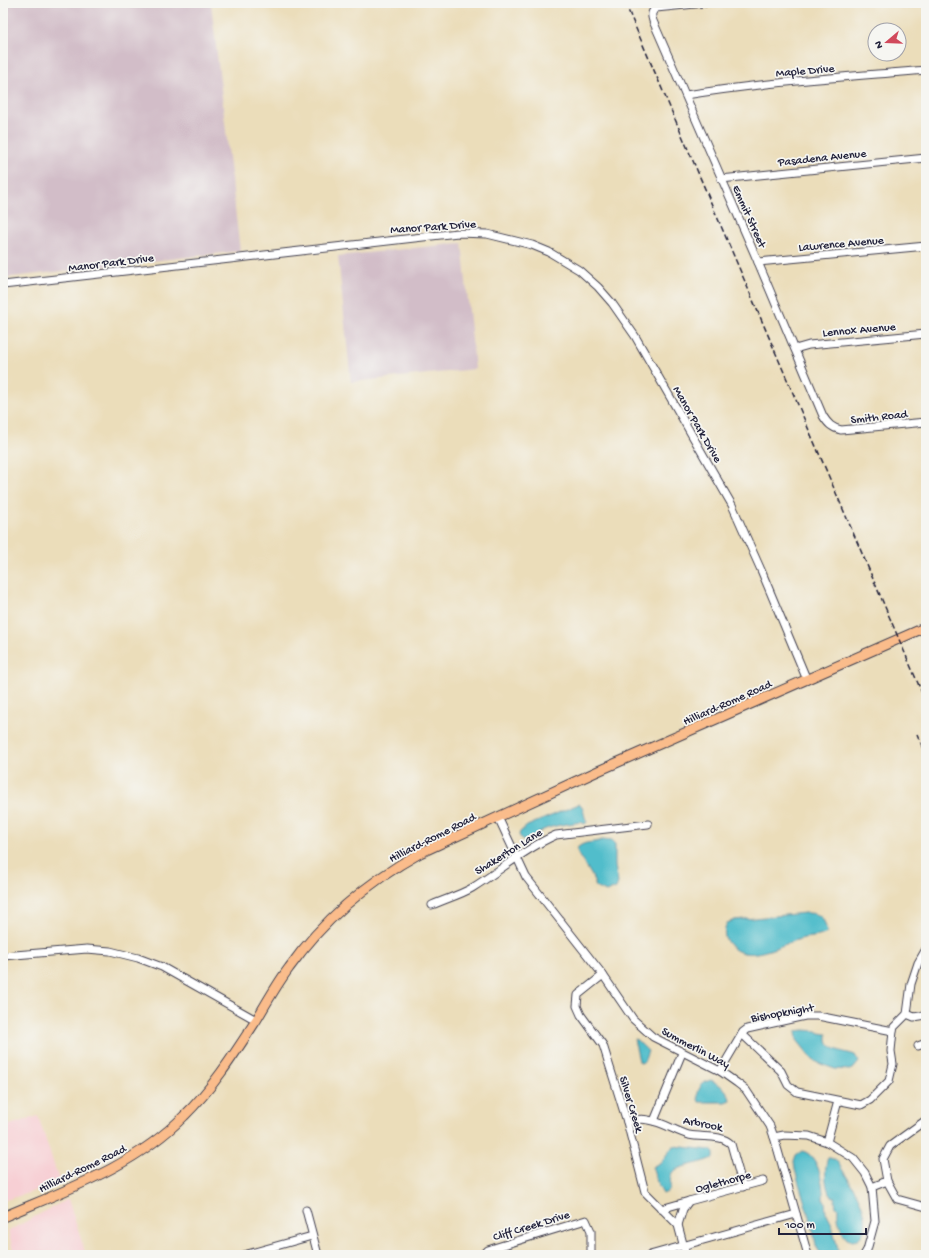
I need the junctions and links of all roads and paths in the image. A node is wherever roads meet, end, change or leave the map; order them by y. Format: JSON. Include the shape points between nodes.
{"nodes":[{"id":1,"x":705,"y":3,"type":"edge"},
{"id":2,"x":926,"y":70,"type":"edge"},
{"id":3,"x":686,"y":94,"type":"junction"},
{"id":4,"x":926,"y":158,"type":"edge"},
{"id":5,"x":721,"y":179,"type":"junction"},
{"id":6,"x":926,"y":246,"type":"edge"},
{"id":7,"x":758,"y":262,"type":"junction"},
{"id":8,"x":3,"y":285,"type":"edge"},
{"id":9,"x":926,"y":334,"type":"edge"},
{"id":10,"x":795,"y":349,"type":"junction"},
{"id":11,"x":926,"y":422,"type":"edge"},
{"id":12,"x":834,"y":428,"type":"joint"},
{"id":13,"x":926,"y":627,"type":"edge"},
{"id":14,"x":807,"y":680,"type":"junction"},
{"id":15,"x":498,"y":818,"type":"junction"},
{"id":16,"x":648,"y":824,"type":"dead end"},
{"id":17,"x":516,"y":858,"type":"junction"},
{"id":18,"x":432,"y":905,"type":"dead end"},
{"id":19,"x":926,"y":949,"type":"edge"},
{"id":20,"x":3,"y":956,"type":"edge"},
{"id":21,"x":603,"y":975,"type":"junction"},
{"id":22,"x":907,"y":1014,"type":"junction"},
{"id":23,"x":926,"y":1015,"type":"edge"},
{"id":24,"x":256,"y":1020,"type":"junction"},
{"id":25,"x":893,"y":1031,"type":"junction"},
{"id":26,"x":742,"y":1034,"type":"junction"},
{"id":27,"x":926,"y":1043,"type":"edge"},
{"id":28,"x":918,"y":1046,"type":"dead end"},
{"id":29,"x":682,"y":1053,"type":"junction"},
{"id":30,"x":720,"y":1071,"type":"junction"},
{"id":31,"x":838,"y":1101,"type":"junction"},
{"id":32,"x":926,"y":1120,"type":"edge"},
{"id":33,"x":654,"y":1121,"type":"junction"},
{"id":34,"x":626,"y":1122,"type":"junction"},
{"id":35,"x":774,"y":1137,"type":"junction"},
{"id":36,"x":827,"y":1142,"type":"junction"},
{"id":37,"x":763,"y":1181,"type":"dead end"},
{"id":38,"x":887,"y":1181,"type":"junction"},
{"id":39,"x":743,"y":1187,"type":"junction"},
{"id":40,"x":872,"y":1187,"type":"junction"},
{"id":41,"x":689,"y":1201,"type":"junction"},
{"id":42,"x":926,"y":1207,"type":"edge"},
{"id":43,"x":662,"y":1209,"type":"junction"},
{"id":44,"x":306,"y":1210,"type":"dead end"},
{"id":45,"x":796,"y":1214,"type":"junction"},
{"id":46,"x":3,"y":1217,"type":"edge"},
{"id":47,"x":678,"y":1225,"type":"junction"},
{"id":48,"x":312,"y":1236,"type":"junction"},
{"id":49,"x":684,"y":1246,"type":"junction"},
{"id":50,"x":244,"y":1255,"type":"edge"},
{"id":51,"x":318,"y":1255,"type":"edge"},
{"id":52,"x":483,"y":1255,"type":"edge"},
{"id":53,"x":591,"y":1255,"type":"edge"},
{"id":54,"x":650,"y":1255,"type":"edge"},
{"id":55,"x":686,"y":1255,"type":"edge"},
{"id":56,"x":808,"y":1255,"type":"edge"},
{"id":57,"x":864,"y":1255,"type":"edge"}],
"edges":[{"from":1,"to":3,"type":"street","name":"Emmit Street","via":[[661,6],[651,14]]},
{"from":2,"to":3,"type":"street","name":"Maple Drive"},
{"from":3,"to":5,"type":"street","name":"Emmit Street"},
{"from":4,"to":5,"type":"street","name":"Pasadena Avenue"},
{"from":5,"to":7,"type":"street","name":"Emmit Street"},
{"from":6,"to":7,"type":"street","name":"Lawrence Avenue"},
{"from":7,"to":10,"type":"street","name":"Emmit Street"},
{"from":8,"to":14,"type":"street","name":"Manor Park Drive","via":[[458,233],[487,234],[549,252],[579,270],[598,287],[612,302],[635,336],[732,506]]},
{"from":9,"to":10,"type":"street","name":"Lennox Avenue","via":[[809,345]]},
{"from":10,"to":12,"type":"street","name":"Emmit Street","via":[[823,416]]},
{"from":11,"to":12,"type":"street","name":"Smith Road","via":[[848,430]]},
{"from":13,"to":14,"type":"main road","name":"Hilliard-Rome Road"},
{"from":14,"to":15,"type":"main road","name":"Hilliard-Rome Road"},
{"from":15,"to":17,"type":"street","name":"Summerlin Way"},
{"from":15,"to":24,"type":"main road","name":"Hilliard-Rome Road","via":[[413,857],[350,900],[294,961]]},
{"from":16,"to":17,"type":"street","name":"Shakerton Lane","via":[[556,835]]},
{"from":17,"to":18,"type":"street","name":"Shakerton Lane","via":[[470,889]]},
{"from":17,"to":21,"type":"street","name":"Summerlin Way","via":[[526,877]]},
{"from":19,"to":22,"type":"street","via":[[910,984]]},
{"from":20,"to":24,"type":"street","via":[[86,949],[110,951],[138,958],[162,967]]},
{"from":21,"to":29,"type":"street","name":"Summerlin Way","via":[[633,1019],[653,1037]]},
{"from":21,"to":34,"type":"street","name":"Silver Creek","via":[[578,995],[577,1006],[603,1045]]},
{"from":22,"to":23,"type":"street","via":[[914,1017]]},
{"from":22,"to":25,"type":"street"},
{"from":24,"to":46,"type":"main road","name":"Hilliard-Rome Road","via":[[217,1078],[170,1129],[136,1155],[119,1164]]},
{"from":25,"to":26,"type":"street","name":"Bishopknight","via":[[818,1016],[805,1016],[747,1029]]},
{"from":25,"to":31,"type":"street","via":[[893,1064],[889,1081],[870,1100],[861,1105]]},
{"from":26,"to":30,"type":"street","name":"Bishopknight"},
{"from":26,"to":31,"type":"street","via":[[781,1071],[788,1085],[797,1092]]},
{"from":27,"to":28,"type":"street"},
{"from":29,"to":30,"type":"street","name":"Summerlin Way"},
{"from":29,"to":33,"type":"street"},
{"from":30,"to":35,"type":"street","name":"Summerlin Way","via":[[746,1090],[770,1126]]},
{"from":31,"to":36,"type":"street"},
{"from":32,"to":38,"type":"street","via":[[890,1146],[883,1158]]},
{"from":33,"to":34,"type":"street","name":"Arbrook","via":[[636,1119]]},
{"from":33,"to":39,"type":"street","name":"Arbrook","via":[[689,1134],[726,1139],[731,1144]]},
{"from":34,"to":43,"type":"street","name":"Silver Creek","via":[[645,1192]]},
{"from":35,"to":36,"type":"street","via":[[809,1136]]},
{"from":35,"to":45,"type":"street","name":"Summerlin Way"},
{"from":36,"to":40,"type":"street","via":[[853,1158]]},
{"from":37,"to":39,"type":"street","name":"Oglethorpe"},
{"from":38,"to":40,"type":"street"},
{"from":38,"to":42,"type":"street","via":[[897,1199]]},
{"from":39,"to":41,"type":"street","name":"Oglethorpe"},
{"from":40,"to":57,"type":"street","via":[[875,1221]]},
{"from":41,"to":43,"type":"street","name":"Oglethorpe"},
{"from":41,"to":47,"type":"street","name":"Oglethorpe","via":[[683,1209]]},
{"from":43,"to":47,"type":"street","name":"Silver Creek"},
{"from":44,"to":48,"type":"street"},
{"from":45,"to":49,"type":"street"},
{"from":45,"to":56,"type":"street","name":"Summerlin Way"},
{"from":47,"to":49,"type":"street","name":"Silver Creek"},
{"from":48,"to":50,"type":"street"},
{"from":48,"to":51,"type":"street"},
{"from":49,"to":54,"type":"street"},
{"from":49,"to":55,"type":"street","name":"Silver Creek"},
{"from":52,"to":53,"type":"street","name":"Cliff Creek Drive","via":[[488,1250],[586,1220],[591,1231]]}]}
